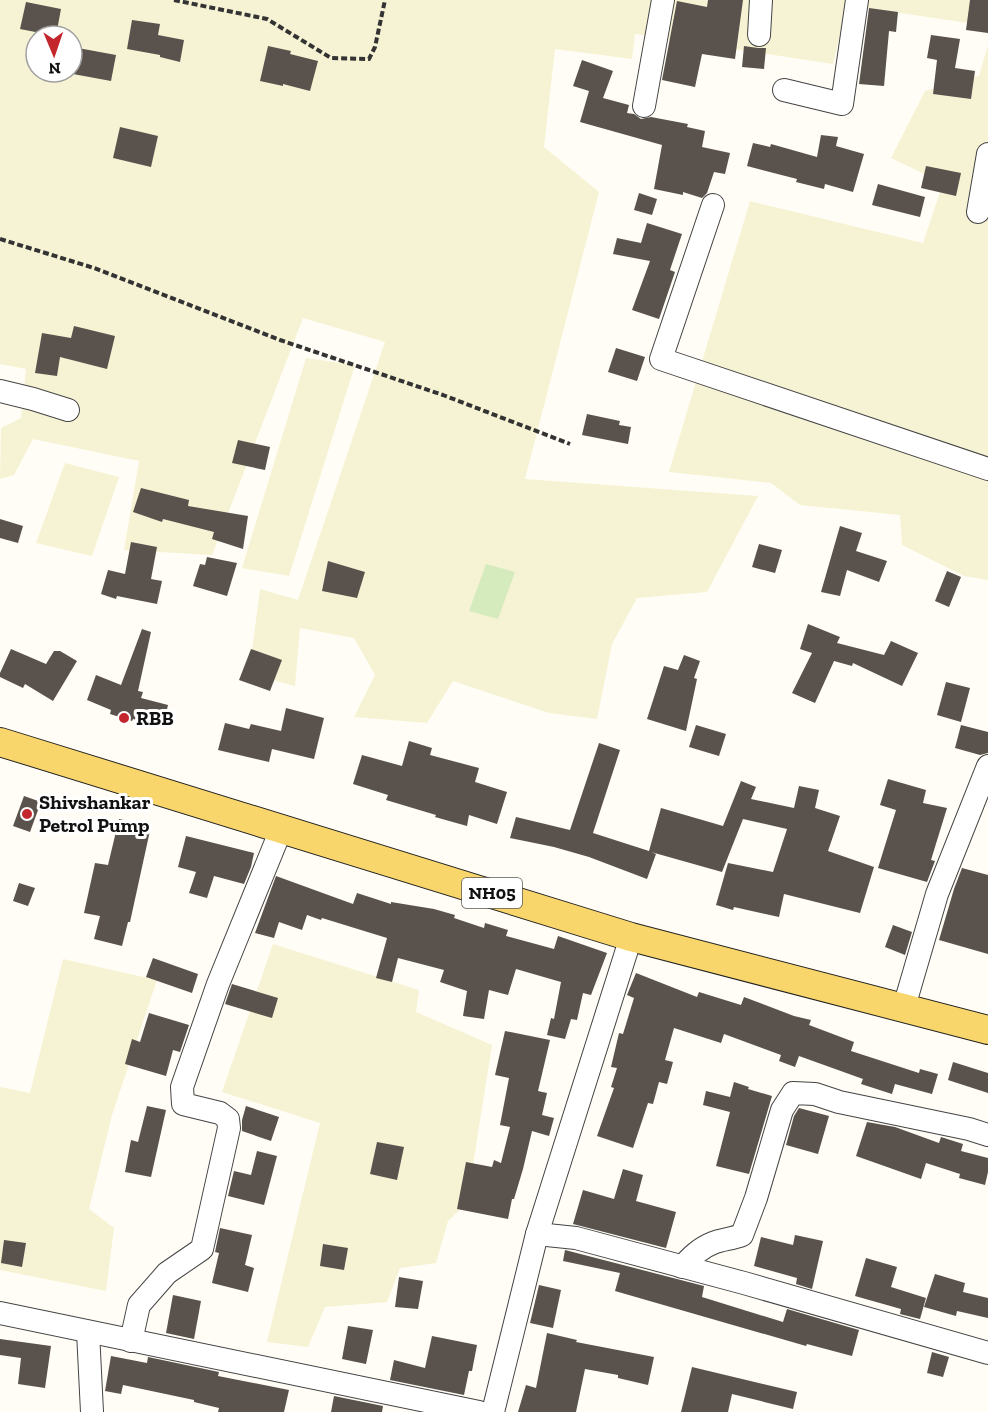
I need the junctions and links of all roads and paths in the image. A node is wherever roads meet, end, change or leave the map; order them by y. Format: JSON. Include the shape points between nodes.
{"nodes":[{"id":1,"x":174,"y":0,"type":"edge"},
{"id":2,"x":385,"y":0,"type":"edge"},
{"id":3,"x":663,"y":0,"type":"edge"},
{"id":4,"x":761,"y":0,"type":"edge"},
{"id":5,"x":857,"y":0,"type":"edge"},
{"id":6,"x":759,"y":35,"type":"dead end"},
{"id":7,"x":784,"y":90,"type":"dead end"},
{"id":8,"x":644,"y":106,"type":"dead end"},
{"id":9,"x":988,"y":154,"type":"edge"},
{"id":10,"x":713,"y":205,"type":"dead end"},
{"id":11,"x":978,"y":212,"type":"dead end"},
{"id":12,"x":0,"y":239,"type":"edge"},
{"id":13,"x":0,"y":392,"type":"edge"},
{"id":14,"x":68,"y":410,"type":"dead end"},
{"id":15,"x":570,"y":444,"type":"dead end"},
{"id":16,"x":988,"y":469,"type":"edge"},
{"id":17,"x":0,"y":742,"type":"edge"},
{"id":18,"x":988,"y":766,"type":"edge"},
{"id":19,"x":282,"y":827,"type":"junction"},
{"id":20,"x":631,"y":937,"type":"junction"},
{"id":21,"x":904,"y":1007,"type":"junction"},
{"id":22,"x":988,"y":1030,"type":"edge"},
{"id":23,"x":988,"y":1135,"type":"edge"},
{"id":24,"x":537,"y":1234,"type":"junction"},
{"id":25,"x":682,"y":1267,"type":"junction"},
{"id":26,"x":0,"y":1313,"type":"edge"},
{"id":27,"x":88,"y":1332,"type":"junction"},
{"id":28,"x":131,"y":1341,"type":"junction"},
{"id":29,"x":988,"y":1353,"type":"edge"},
{"id":30,"x":92,"y":1412,"type":"edge"},
{"id":31,"x":479,"y":1412,"type":"edge"},
{"id":32,"x":493,"y":1412,"type":"edge"}],
"edges":[{"from":1,"to":2,"type":"path","via":[[267,19],[332,58],[369,59]]},
{"from":3,"to":8,"type":"street"},
{"from":4,"to":6,"type":"street"},
{"from":5,"to":7,"type":"street","via":[[842,104]]},
{"from":9,"to":11,"type":"street"},
{"from":10,"to":16,"type":"street","via":[[661,359]]},
{"from":12,"to":15,"type":"path","via":[[94,268],[280,340],[443,395]]},
{"from":13,"to":14,"type":"street"},
{"from":17,"to":19,"type":"main road","number":"NH05"},
{"from":18,"to":21,"type":"street","via":[[937,894]]},
{"from":19,"to":20,"type":"main road","number":"NH05"},
{"from":19,"to":28,"type":"street","via":[[218,984],[182,1087],[183,1104],[220,1113],[228,1119],[202,1249],[167,1273],[139,1305]]},
{"from":20,"to":21,"type":"main road","number":"NH05"},
{"from":20,"to":24,"type":"street"},
{"from":21,"to":22,"type":"main road","number":"NH05"},
{"from":23,"to":25,"type":"street","via":[[815,1094],[793,1093],[782,1110],[742,1235],[714,1243],[692,1255]]},
{"from":24,"to":25,"type":"street","via":[[576,1238]]},
{"from":24,"to":32,"type":"street"},
{"from":25,"to":29,"type":"street"},
{"from":26,"to":27,"type":"street"},
{"from":27,"to":28,"type":"street"},
{"from":27,"to":30,"type":"street"},
{"from":28,"to":31,"type":"street"}]}
